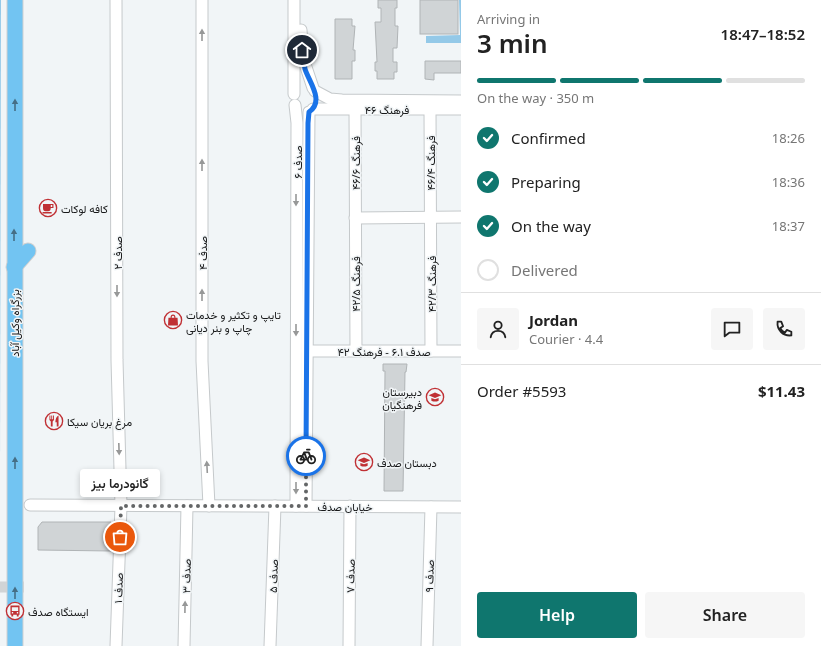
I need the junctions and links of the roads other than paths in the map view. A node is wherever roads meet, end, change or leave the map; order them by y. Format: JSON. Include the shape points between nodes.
{"nodes":[{"id":1,"x":15,"y":0,"type":"edge"},
{"id":2,"x":116,"y":0,"type":"edge"},
{"id":3,"x":202,"y":0,"type":"edge"},
{"id":4,"x":294,"y":0,"type":"edge"},
{"id":5,"x":301,"y":0,"type":"edge"},
{"id":6,"x":314,"y":89,"type":"junction"},
{"id":7,"x":294,"y":100,"type":"junction"},
{"id":8,"x":461,"y":101,"type":"edge"},
{"id":9,"x":355,"y":108,"type":"junction"},
{"id":10,"x":430,"y":109,"type":"junction"},
{"id":11,"x":461,"y":109,"type":"edge"},
{"id":12,"x":311,"y":110,"type":"junction"},
{"id":13,"x":355,"y":218,"type":"junction"},
{"id":14,"x":430,"y":218,"type":"junction"},
{"id":15,"x":461,"y":218,"type":"edge"},
{"id":16,"x":28,"y":251,"type":"dead end"},
{"id":17,"x":302,"y":258,"type":"junction"},
{"id":18,"x":14,"y":267,"type":"junction"},
{"id":19,"x":461,"y":350,"type":"edge"},
{"id":20,"x":307,"y":351,"type":"junction"},
{"id":21,"x":356,"y":351,"type":"junction"},
{"id":22,"x":431,"y":351,"type":"junction"},
{"id":23,"x":33,"y":505,"type":"dead end"},
{"id":24,"x":121,"y":506,"type":"junction"},
{"id":25,"x":187,"y":506,"type":"junction"},
{"id":26,"x":209,"y":506,"type":"junction"},
{"id":27,"x":275,"y":506,"type":"junction"},
{"id":28,"x":301,"y":506,"type":"junction"},
{"id":29,"x":350,"y":506,"type":"junction"},
{"id":30,"x":431,"y":507,"type":"junction"},
{"id":31,"x":461,"y":507,"type":"edge"},
{"id":32,"x":15,"y":646,"type":"edge"},
{"id":33,"x":116,"y":646,"type":"edge"},
{"id":34,"x":184,"y":646,"type":"edge"},
{"id":35,"x":270,"y":646,"type":"edge"},
{"id":36,"x":349,"y":646,"type":"edge"},
{"id":37,"x":427,"y":646,"type":"edge"}],
"edges":[{"from":18,"to":1,"type":"highway","name":"بزرگراه وکیل آباد","one_way":true},
{"from":2,"to":24,"type":"street","name":"صدف ۲","one_way":true,"via":[[117,360]]},
{"from":26,"to":3,"type":"street","name":"صدف ۴","one_way":true,"via":[[202,361]]},
{"from":4,"to":7,"type":"street","name":"صدف ۶"},
{"from":5,"to":6,"type":"street","via":[[303,58]]},
{"from":6,"to":7,"type":"street","via":[[305,84],[297,87]]},
{"from":6,"to":8,"type":"street","name":"فرهنگ ۴۶","via":[[330,99],[342,100]]},
{"from":6,"to":12,"type":"street","via":[[316,102]]},
{"from":7,"to":12,"type":"street","via":[[300,112]]},
{"from":7,"to":17,"type":"street","name":"صدف ۶","one_way":true},
{"from":9,"to":10,"type":"street","name":"فرهنگ ۴۶"},
{"from":9,"to":12,"type":"street","name":"فرهنگ ۴۶"},
{"from":9,"to":13,"type":"street","name":"فرهنگ ۴۶/۶"},
{"from":10,"to":11,"type":"street","name":"فرهنگ ۴۶"},
{"from":10,"to":14,"type":"street","name":"فرهنگ ۴۶/۴"},
{"from":12,"to":17,"type":"street","name":"صدف ۶"},
{"from":13,"to":14,"type":"street"},
{"from":13,"to":21,"type":"street","name":"فرهنگ ۴۲/۵"},
{"from":14,"to":15,"type":"street"},
{"from":14,"to":22,"type":"street","name":"فرهنگ ۴۲/۳"},
{"from":16,"to":18,"type":"highway"},
{"from":17,"to":20,"type":"street","name":"صدف ۶"},
{"from":17,"to":28,"type":"street","name":"صدف ۶","one_way":true},
{"from":32,"to":18,"type":"highway","name":"بزرگراه وکیل آباد","one_way":true},
{"from":19,"to":22,"type":"street","name":"صدف ۶.۱ - فرهنگ ۴۲"},
{"from":20,"to":21,"type":"street","name":"صدف ۶.۱ - فرهنگ ۴۲"},
{"from":20,"to":28,"type":"street","name":"صدف ۶"},
{"from":21,"to":22,"type":"street","name":"صدف ۶.۱ - فرهنگ ۴۲"},
{"from":23,"to":24,"type":"street","name":"خیابان صدف"},
{"from":24,"to":25,"type":"street","name":"خیابان صدف"},
{"from":24,"to":33,"type":"street","name":"صدف ۱"},
{"from":25,"to":26,"type":"street","name":"خیابان صدف"},
{"from":34,"to":25,"type":"street","name":"صدف ۳","one_way":true},
{"from":26,"to":27,"type":"street","name":"خیابان صدف"},
{"from":27,"to":28,"type":"street","name":"خیابان صدف"},
{"from":27,"to":35,"type":"street","name":"صدف ۵"},
{"from":28,"to":29,"type":"street","name":"خیابان صدف"},
{"from":29,"to":30,"type":"street","name":"خیابان صدف"},
{"from":29,"to":36,"type":"street","name":"صدف ۷"},
{"from":30,"to":31,"type":"street","name":"خیابان صدف"},
{"from":30,"to":37,"type":"street","name":"صدف ۹"}]}
